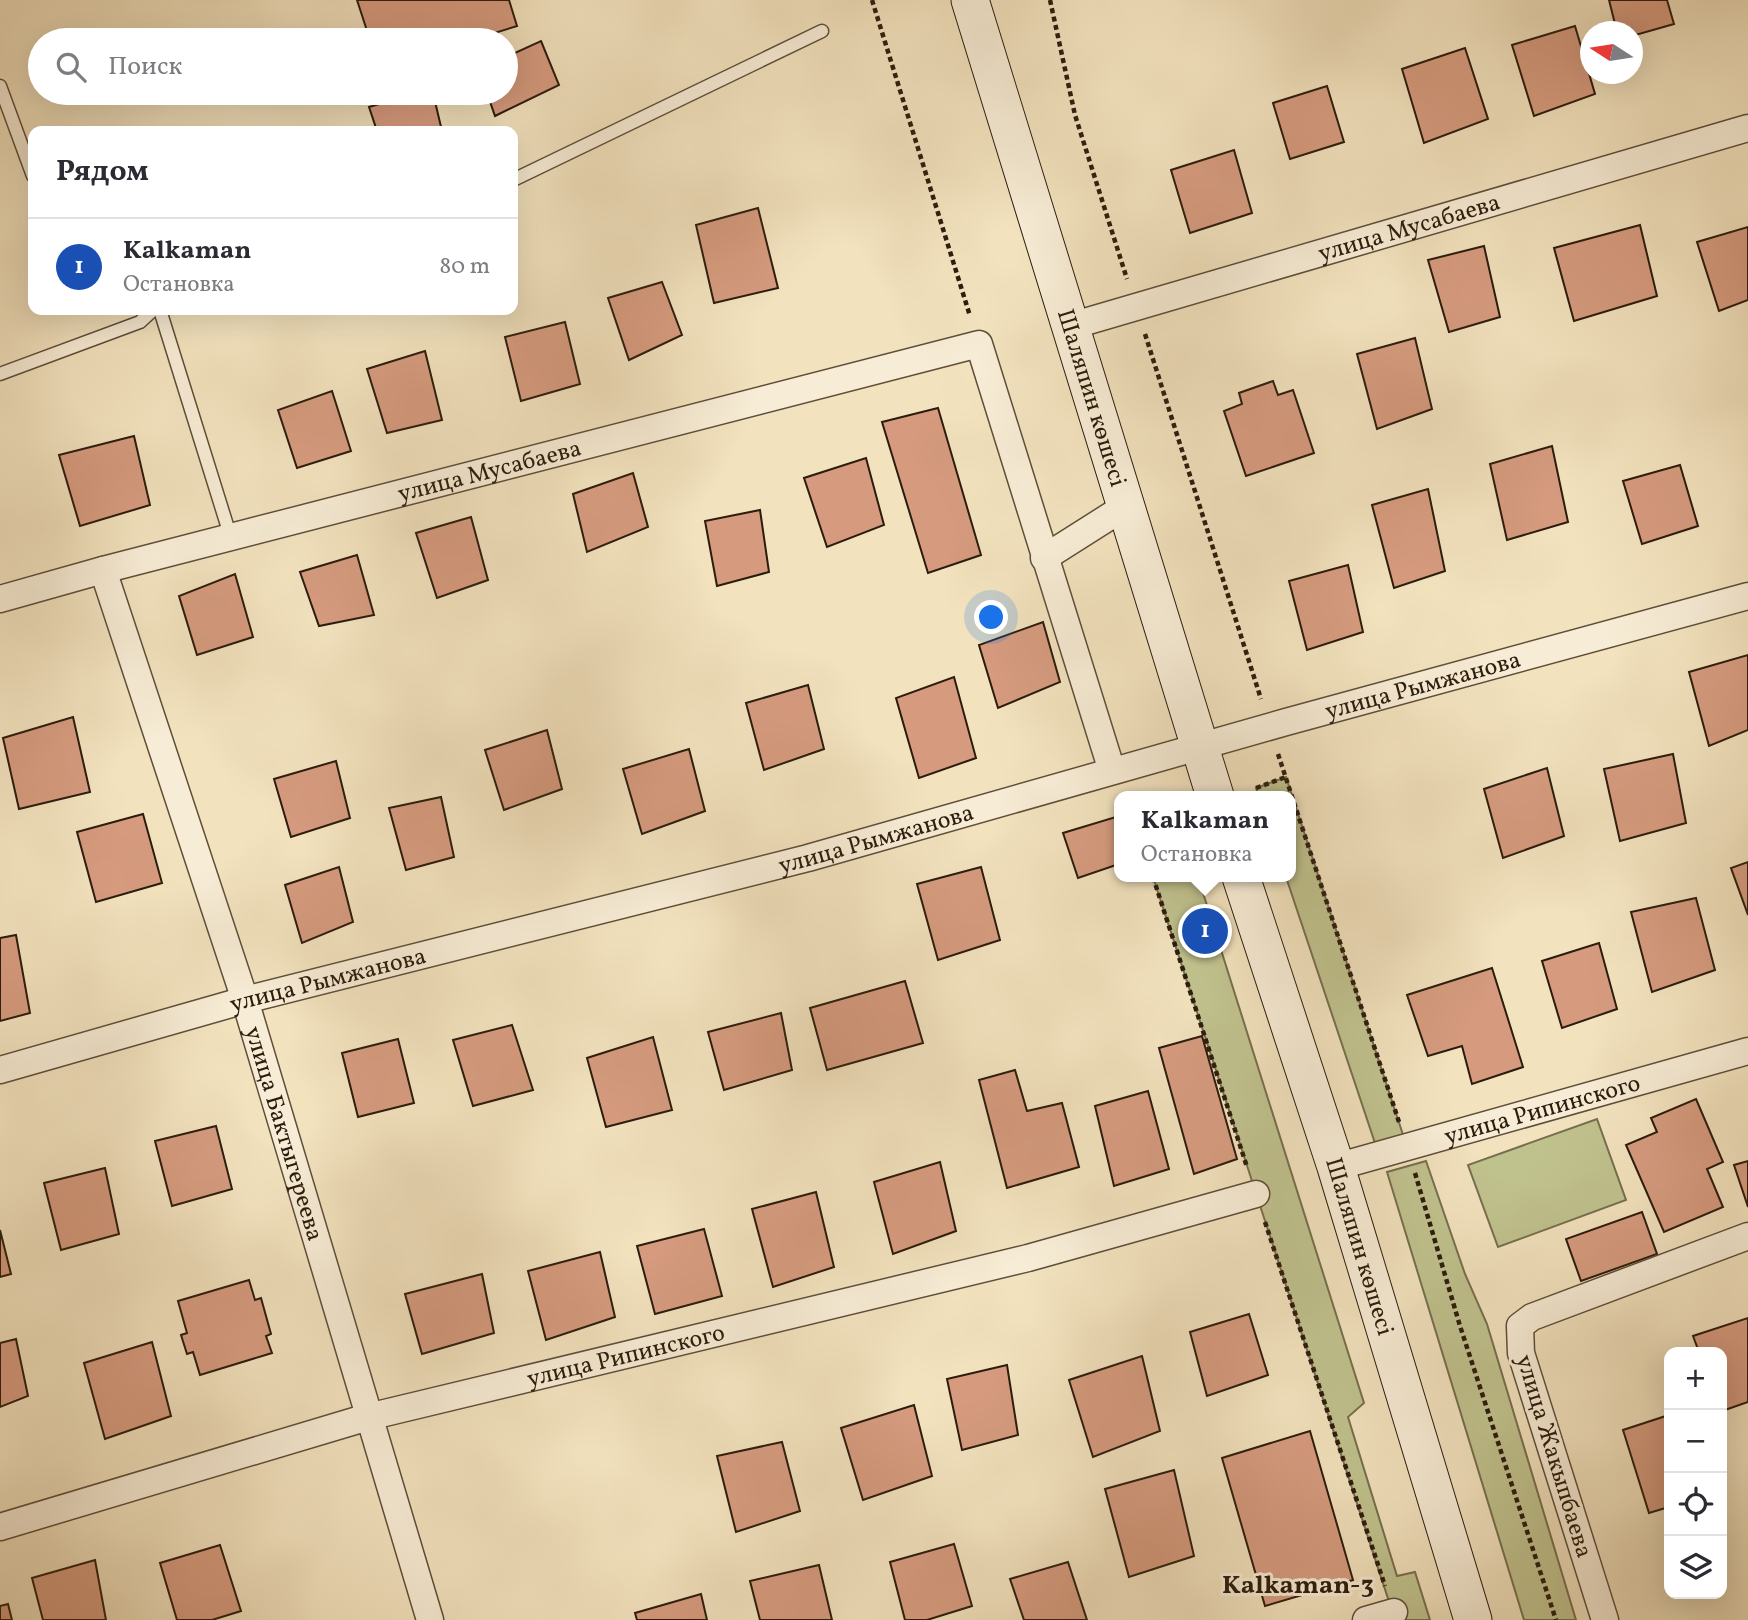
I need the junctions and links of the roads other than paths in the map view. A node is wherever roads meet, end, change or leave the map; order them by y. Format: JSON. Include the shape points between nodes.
{"nodes":[{"id":1,"x":970,"y":0,"type":"edge"},
{"id":2,"x":822,"y":31,"type":"dead end"},
{"id":3,"x":0,"y":86,"type":"edge"},
{"id":4,"x":1748,"y":128,"type":"edge"},
{"id":5,"x":28,"y":162,"type":"edge"},
{"id":6,"x":518,"y":178,"type":"edge"},
{"id":7,"x":148,"y":315,"type":"edge"},
{"id":8,"x":162,"y":315,"type":"edge"},
{"id":9,"x":1071,"y":326,"type":"junction"},
{"id":10,"x":0,"y":374,"type":"edge"},
{"id":11,"x":1126,"y":506,"type":"junction"},
{"id":12,"x":231,"y":538,"type":"junction"},
{"id":13,"x":1044,"y":558,"type":"junction"},
{"id":14,"x":103,"y":570,"type":"junction"},
{"id":15,"x":1748,"y":596,"type":"edge"},
{"id":16,"x":0,"y":599,"type":"edge"},
{"id":17,"x":1199,"y":747,"type":"junction"},
{"id":18,"x":1112,"y":771,"type":"junction"},
{"id":19,"x":1213,"y":791,"type":"edge"},
{"id":20,"x":1243,"y":882,"type":"edge"},
{"id":21,"x":245,"y":1000,"type":"junction"},
{"id":22,"x":1748,"y":1051,"type":"edge"},
{"id":23,"x":0,"y":1070,"type":"edge"},
{"id":24,"x":1335,"y":1167,"type":"junction"},
{"id":25,"x":1256,"y":1194,"type":"road end"},
{"id":26,"x":1748,"y":1236,"type":"edge"},
{"id":27,"x":368,"y":1417,"type":"junction"},
{"id":28,"x":0,"y":1527,"type":"edge"},
{"id":29,"x":1394,"y":1612,"type":"road end"},
{"id":30,"x":430,"y":1620,"type":"edge"},
{"id":31,"x":1366,"y":1620,"type":"edge"},
{"id":32,"x":1473,"y":1620,"type":"edge"},
{"id":33,"x":1605,"y":1620,"type":"edge"}],
"edges":[{"from":1,"to":9,"type":"main road","name":"Шаляпин көшесі"},
{"from":2,"to":6,"type":"lane"},
{"from":3,"to":5,"type":"lane"},
{"from":4,"to":9,"type":"street","name":"улица Мусабаева"},
{"from":7,"to":10,"type":"lane","via":[[140,322]]},
{"from":8,"to":12,"type":"lane"},
{"from":9,"to":11,"type":"main road","name":"Шаляпин көшесі"},
{"from":11,"to":13,"type":"street"},
{"from":11,"to":17,"type":"main road","name":"Шаляпин көшесі"},
{"from":12,"to":13,"type":"street","name":"улица Мусабаева","via":[[979,344]]},
{"from":12,"to":14,"type":"street","name":"улица Мусабаева"},
{"from":13,"to":18,"type":"street"},
{"from":14,"to":16,"type":"street","name":"улица Мусабаева"},
{"from":14,"to":21,"type":"street","name":"улица Бактыгереева"},
{"from":15,"to":17,"type":"street","name":"улица Рымжанова"},
{"from":17,"to":18,"type":"street","name":"улица Рымжанова"},
{"from":17,"to":19,"type":"main road","name":"Шаляпин көшесі"},
{"from":18,"to":21,"type":"street","name":"улица Рымжанова","via":[[808,858]]},
{"from":20,"to":24,"type":"main road","name":"Шаляпин көшесі"},
{"from":21,"to":23,"type":"street","name":"улица Рымжанова"},
{"from":21,"to":27,"type":"street","name":"улица Бактыгереева"},
{"from":22,"to":24,"type":"street","name":"улица Рипинского"},
{"from":24,"to":32,"type":"main road","name":"Шаляпин көшесі"},
{"from":25,"to":27,"type":"street","name":"улица Рипинского","via":[[1028,1258]]},
{"from":26,"to":33,"type":"street","name":"улица Жакыпбаева","via":[[1532,1317],[1520,1326],[1521,1353]]},
{"from":27,"to":28,"type":"street","name":"улица Рипинского"},
{"from":27,"to":30,"type":"street","name":"улица Бактыгереева"},
{"from":29,"to":31,"type":"street"}]}
